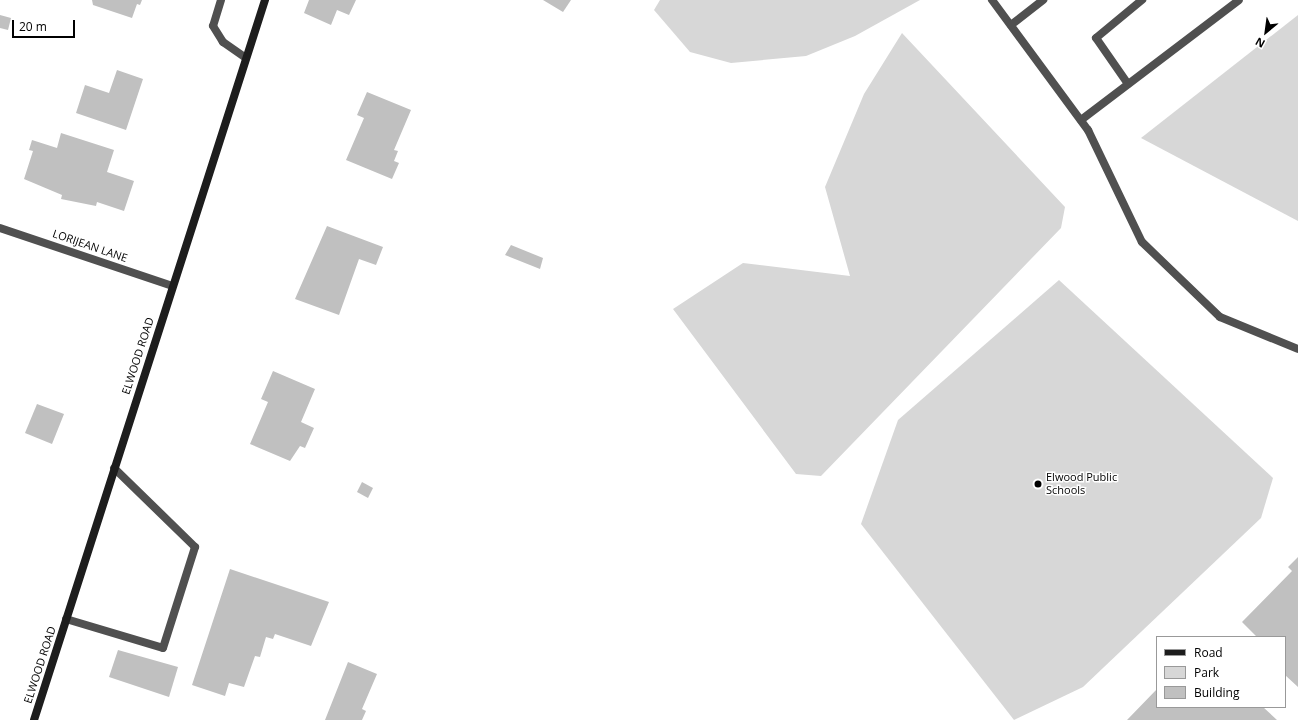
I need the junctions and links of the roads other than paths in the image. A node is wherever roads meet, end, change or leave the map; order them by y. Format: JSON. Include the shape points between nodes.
{"nodes":[{"id":1,"x":222,"y":0,"type":"edge"},
{"id":2,"x":265,"y":0,"type":"edge"},
{"id":3,"x":992,"y":0,"type":"edge"},
{"id":4,"x":1043,"y":0,"type":"edge"},
{"id":5,"x":1142,"y":0,"type":"edge"},
{"id":6,"x":1239,"y":0,"type":"edge"},
{"id":7,"x":1011,"y":25,"type":"junction"},
{"id":8,"x":246,"y":58,"type":"junction"},
{"id":9,"x":1128,"y":84,"type":"junction"},
{"id":10,"x":1081,"y":120,"type":"junction"},
{"id":11,"x":0,"y":228,"type":"edge"},
{"id":12,"x":172,"y":286,"type":"junction"},
{"id":13,"x":1298,"y":349,"type":"edge"},
{"id":14,"x":114,"y":468,"type":"junction"},
{"id":15,"x":66,"y":619,"type":"junction"},
{"id":16,"x":34,"y":720,"type":"edge"}],
"edges":[{"from":1,"to":8,"type":"street","via":[[213,26],[223,42]]},
{"from":2,"to":8,"type":"main road","name":"ELWOOD ROAD"},
{"from":3,"to":7,"type":"street"},
{"from":4,"to":7,"type":"street"},
{"from":5,"to":9,"type":"street","via":[[1096,38]]},
{"from":6,"to":9,"type":"street"},
{"from":7,"to":10,"type":"street"},
{"from":8,"to":12,"type":"main road","name":"ELWOOD ROAD"},
{"from":9,"to":10,"type":"street"},
{"from":10,"to":13,"type":"street","via":[[1142,242],[1220,317]]},
{"from":11,"to":12,"type":"street","name":"LORIJEAN LANE"},
{"from":12,"to":14,"type":"main road","name":"ELWOOD ROAD"},
{"from":14,"to":15,"type":"main road","name":"ELWOOD ROAD"},
{"from":14,"to":15,"type":"street","via":[[195,547],[163,648]]},
{"from":15,"to":16,"type":"main road","name":"ELWOOD ROAD"}]}
